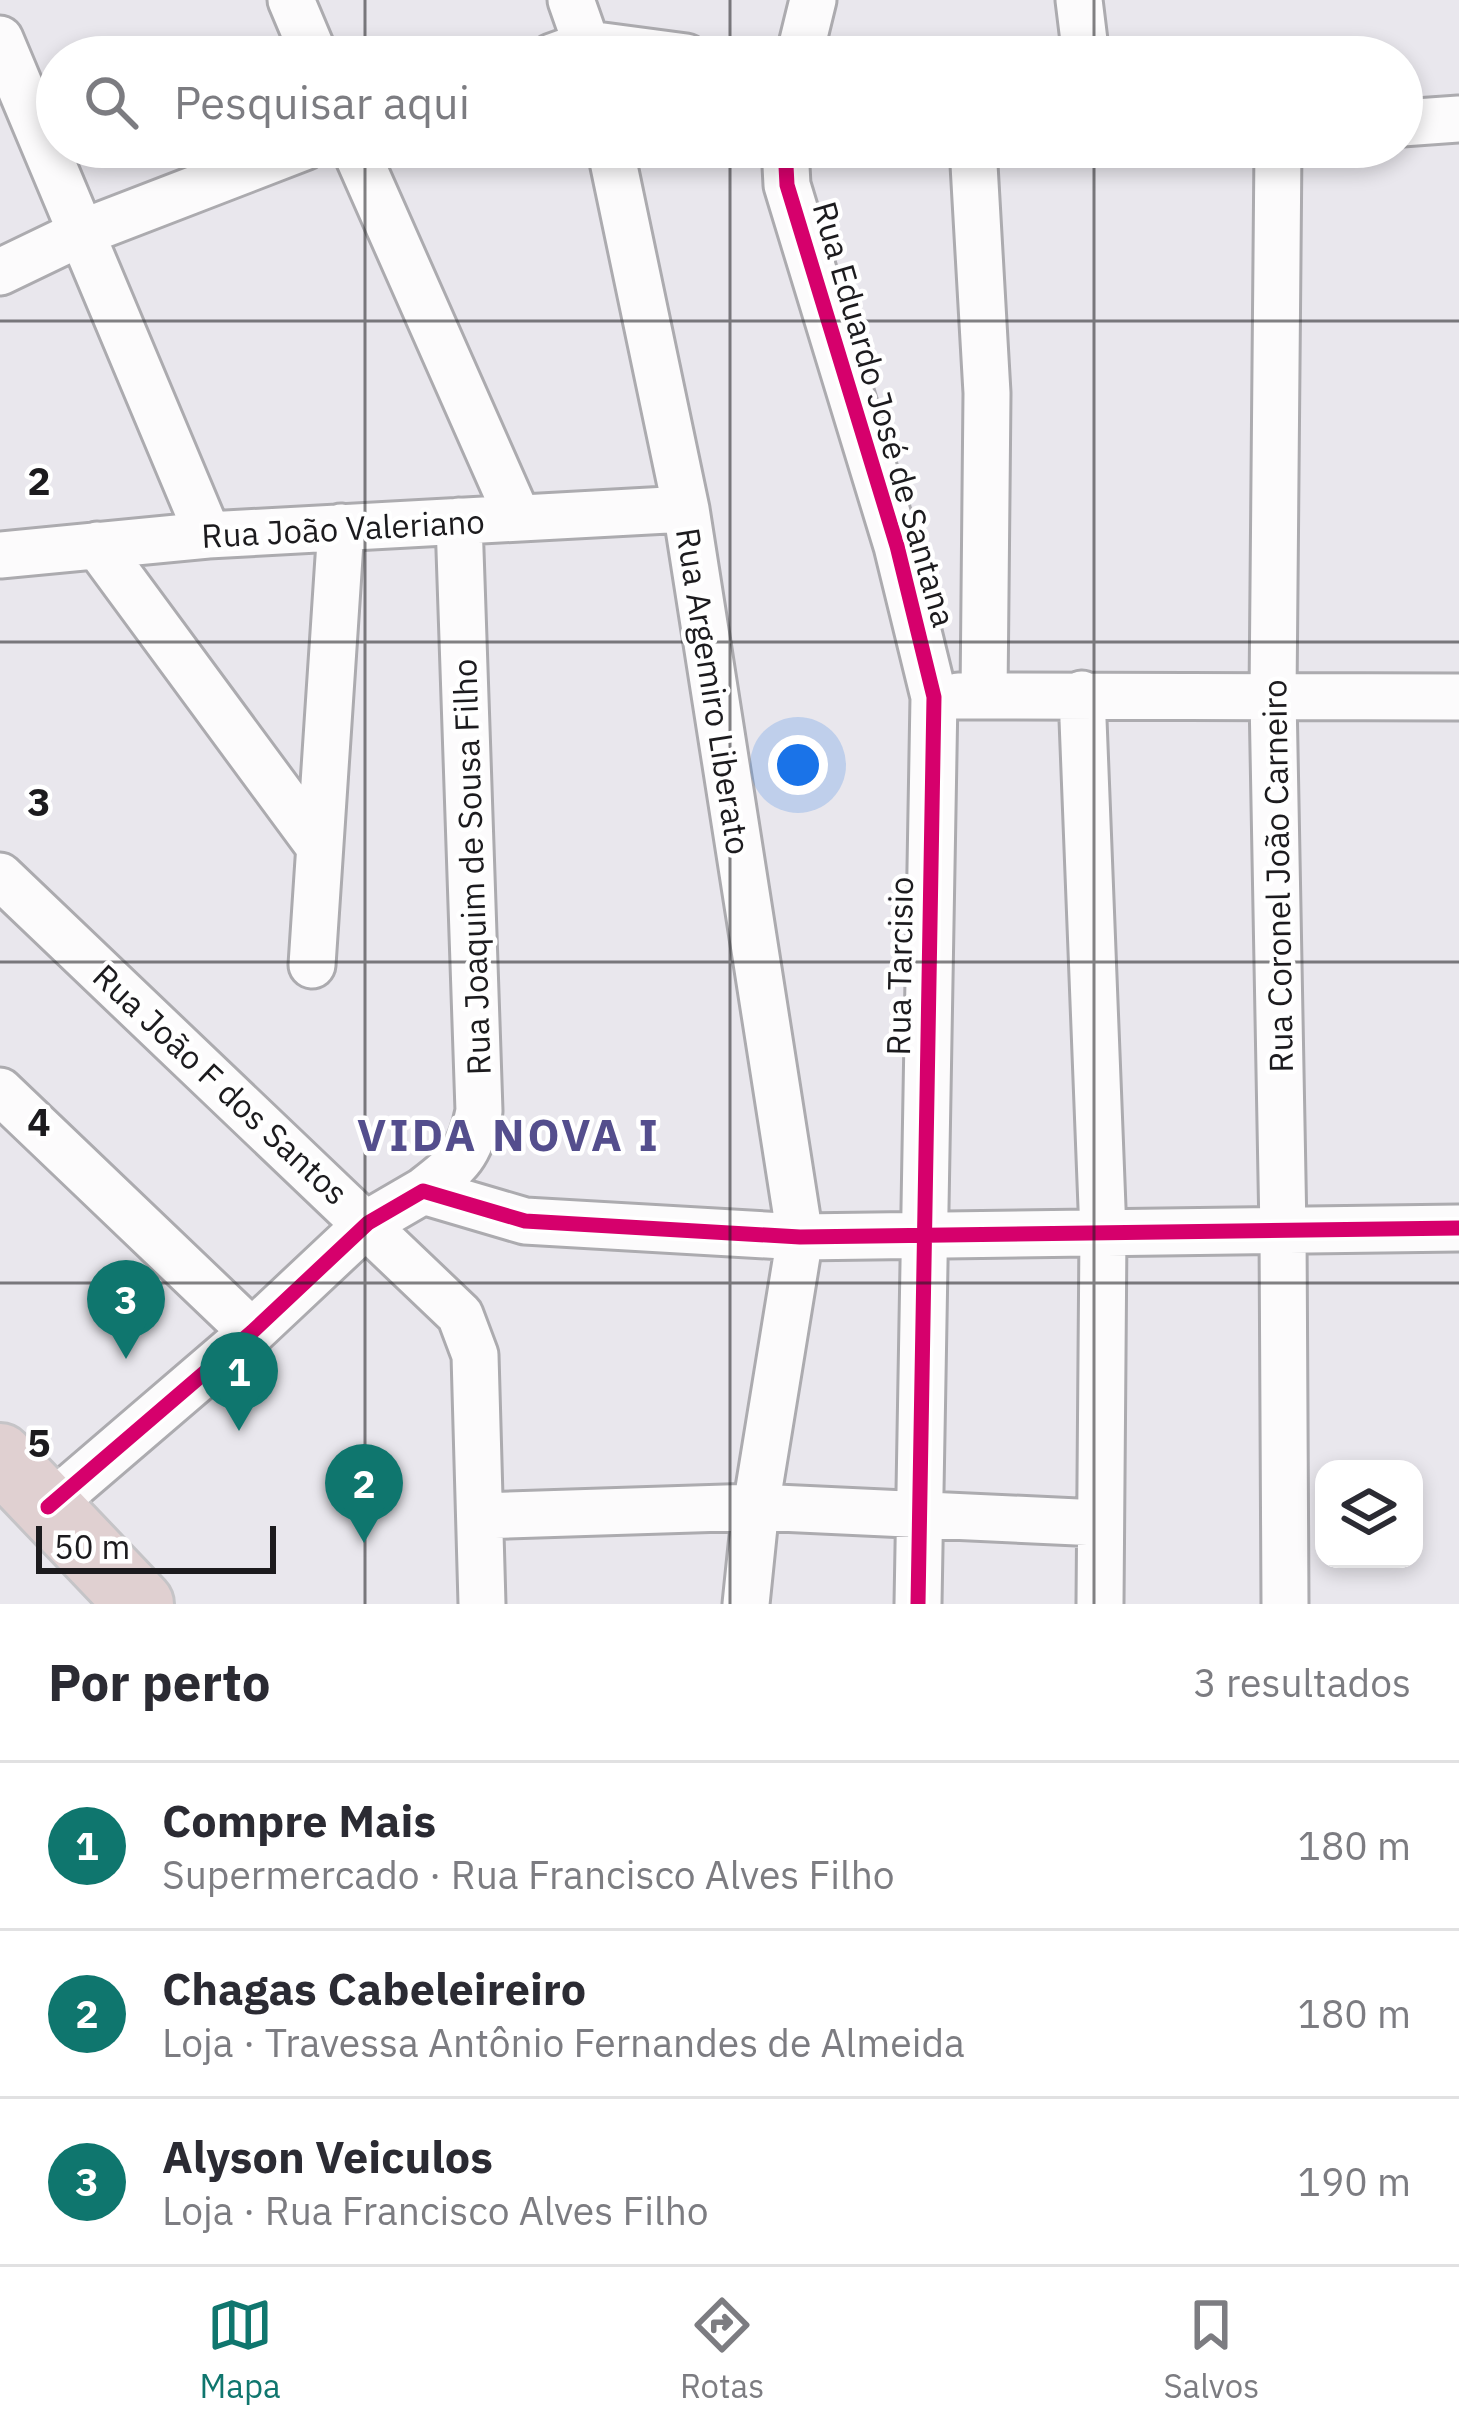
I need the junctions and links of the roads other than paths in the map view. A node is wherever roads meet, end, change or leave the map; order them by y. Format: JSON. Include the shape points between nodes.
{"nodes":[{"id":1,"x":291,"y":0,"type":"edge"},
{"id":2,"x":572,"y":0,"type":"edge"},
{"id":3,"x":813,"y":0,"type":"edge"},
{"id":4,"x":1079,"y":0,"type":"edge"},
{"id":5,"x":306,"y":36,"type":"edge"},
{"id":6,"x":575,"y":36,"type":"edge"},
{"id":7,"x":804,"y":36,"type":"edge"},
{"id":8,"x":1083,"y":36,"type":"edge"},
{"id":9,"x":0,"y":39,"type":"edge"},
{"id":10,"x":1459,"y":119,"type":"edge"},
{"id":11,"x":1423,"y":122,"type":"edge"},
{"id":12,"x":36,"y":125,"type":"edge"},
{"id":13,"x":54,"y":168,"type":"edge"},
{"id":14,"x":250,"y":168,"type":"edge"},
{"id":15,"x":363,"y":168,"type":"edge"},
{"id":16,"x":614,"y":168,"type":"edge"},
{"id":17,"x":786,"y":168,"type":"edge"},
{"id":18,"x":974,"y":168,"type":"edge"},
{"id":19,"x":1278,"y":168,"type":"edge"},
{"id":20,"x":81,"y":233,"type":"junction"},
{"id":21,"x":0,"y":272,"type":"edge"},
{"id":22,"x":686,"y":509,"type":"junction"},
{"id":23,"x":518,"y":518,"type":"junction"},
{"id":24,"x":459,"y":521,"type":"junction"},
{"id":25,"x":341,"y":527,"type":"junction"},
{"id":26,"x":208,"y":535,"type":"junction"},
{"id":27,"x":97,"y":544,"type":"junction"},
{"id":28,"x":0,"y":555,"type":"edge"},
{"id":29,"x":1082,"y":694,"type":"junction"},
{"id":30,"x":985,"y":696,"type":"junction"},
{"id":31,"x":1273,"y":696,"type":"junction"},
{"id":32,"x":934,"y":697,"type":"junction"},
{"id":33,"x":1459,"y":697,"type":"edge"},
{"id":34,"x":318,"y":845,"type":"junction"},
{"id":35,"x":0,"y":876,"type":"edge"},
{"id":36,"x":312,"y":965,"type":"dead end"},
{"id":37,"x":0,"y":1091,"type":"edge"},
{"id":38,"x":423,"y":1191,"type":"junction"},
{"id":39,"x":368,"y":1223,"type":"junction"},
{"id":40,"x":1459,"y":1228,"type":"edge"},
{"id":41,"x":1283,"y":1231,"type":"junction"},
{"id":42,"x":1103,"y":1233,"type":"junction"},
{"id":43,"x":923,"y":1237,"type":"junction"},
{"id":44,"x":800,"y":1238,"type":"junction"},
{"id":45,"x":252,"y":1332,"type":"junction"},
{"id":46,"x":18,"y":1481,"type":"edge"},
{"id":47,"x":756,"y":1508,"type":"junction"},
{"id":48,"x":920,"y":1515,"type":"junction"},
{"id":49,"x":480,"y":1516,"type":"junction"},
{"id":50,"x":1099,"y":1523,"type":"junction"},
{"id":51,"x":140,"y":1604,"type":"edge"},
{"id":52,"x":482,"y":1604,"type":"edge"},
{"id":53,"x":746,"y":1604,"type":"edge"},
{"id":54,"x":919,"y":1604,"type":"edge"},
{"id":55,"x":1100,"y":1604,"type":"edge"},
{"id":56,"x":1285,"y":1604,"type":"edge"}],
"edges":[{"from":1,"to":5,"type":"street"},
{"from":2,"to":6,"type":"street"},
{"from":3,"to":7,"type":"street"},
{"from":4,"to":8,"type":"street"},
{"from":9,"to":12,"type":"street"},
{"from":10,"to":11,"type":"street"},
{"from":13,"to":20,"type":"street"},
{"from":14,"to":20,"type":"street"},
{"from":15,"to":23,"type":"street"},
{"from":16,"to":22,"type":"street","name":"Rua Argemiro Liberato"},
{"from":17,"to":32,"type":"street","name":"Rua Eduardo José de Santana"},
{"from":18,"to":30,"type":"street","via":[[987,393]]},
{"from":19,"to":31,"type":"street","name":"Rua Coronel João Carneiro"},
{"from":20,"to":21,"type":"street"},
{"from":20,"to":26,"type":"street"},
{"from":22,"to":23,"type":"street","name":"Rua João Valeriano"},
{"from":22,"to":44,"type":"street","name":"Rua Argemiro Liberato"},
{"from":23,"to":24,"type":"street","name":"Rua João Valeriano"},
{"from":24,"to":25,"type":"street","name":"Rua João Valeriano"},
{"from":24,"to":38,"type":"street","name":"Rua Joaquim de Sousa Filho","via":[[479,1112],[463,1160]]},
{"from":25,"to":26,"type":"street","name":"Rua João Valeriano"},
{"from":25,"to":34,"type":"street"},
{"from":26,"to":27,"type":"street","name":"Rua João Valeriano"},
{"from":27,"to":28,"type":"street","name":"Rua João Valeriano"},
{"from":27,"to":34,"type":"street"},
{"from":29,"to":30,"type":"street"},
{"from":29,"to":31,"type":"street"},
{"from":29,"to":42,"type":"street"},
{"from":30,"to":32,"type":"street"},
{"from":31,"to":33,"type":"street"},
{"from":31,"to":41,"type":"street","name":"Rua Coronel João Carneiro"},
{"from":32,"to":43,"type":"street","name":"Rua Tarcisio"},
{"from":34,"to":36,"type":"street"},
{"from":35,"to":39,"type":"street","name":"Rua João F dos Santos"},
{"from":37,"to":45,"type":"street"},
{"from":38,"to":39,"type":"street","name":"Rua Joaquim de Sousa Filho"},
{"from":38,"to":44,"type":"street","via":[[525,1221]]},
{"from":39,"to":45,"type":"street","name":"Rua Joaquim de Sousa Filho"},
{"from":39,"to":49,"type":"street","name":"Rua João F dos Santos","via":[[460,1316],[475,1355]]},
{"from":40,"to":41,"type":"street"},
{"from":41,"to":42,"type":"street"},
{"from":41,"to":56,"type":"street","name":"Rua Coronel João Carneiro"},
{"from":42,"to":43,"type":"street"},
{"from":42,"to":50,"type":"street"},
{"from":43,"to":44,"type":"street"},
{"from":43,"to":48,"type":"street","name":"Rua Tarcisio"},
{"from":44,"to":47,"type":"street","name":"Rua Argemiro Liberato"},
{"from":45,"to":46,"type":"street","name":"Rua Joaquim de Sousa Filho"},
{"from":46,"to":51,"type":"highway"},
{"from":47,"to":48,"type":"street"},
{"from":47,"to":49,"type":"street"},
{"from":47,"to":53,"type":"street","name":"Rua Argemiro Liberato"},
{"from":48,"to":50,"type":"street"},
{"from":48,"to":54,"type":"street","name":"Rua Tarcisio"},
{"from":49,"to":52,"type":"street"},
{"from":50,"to":55,"type":"street"}]}
